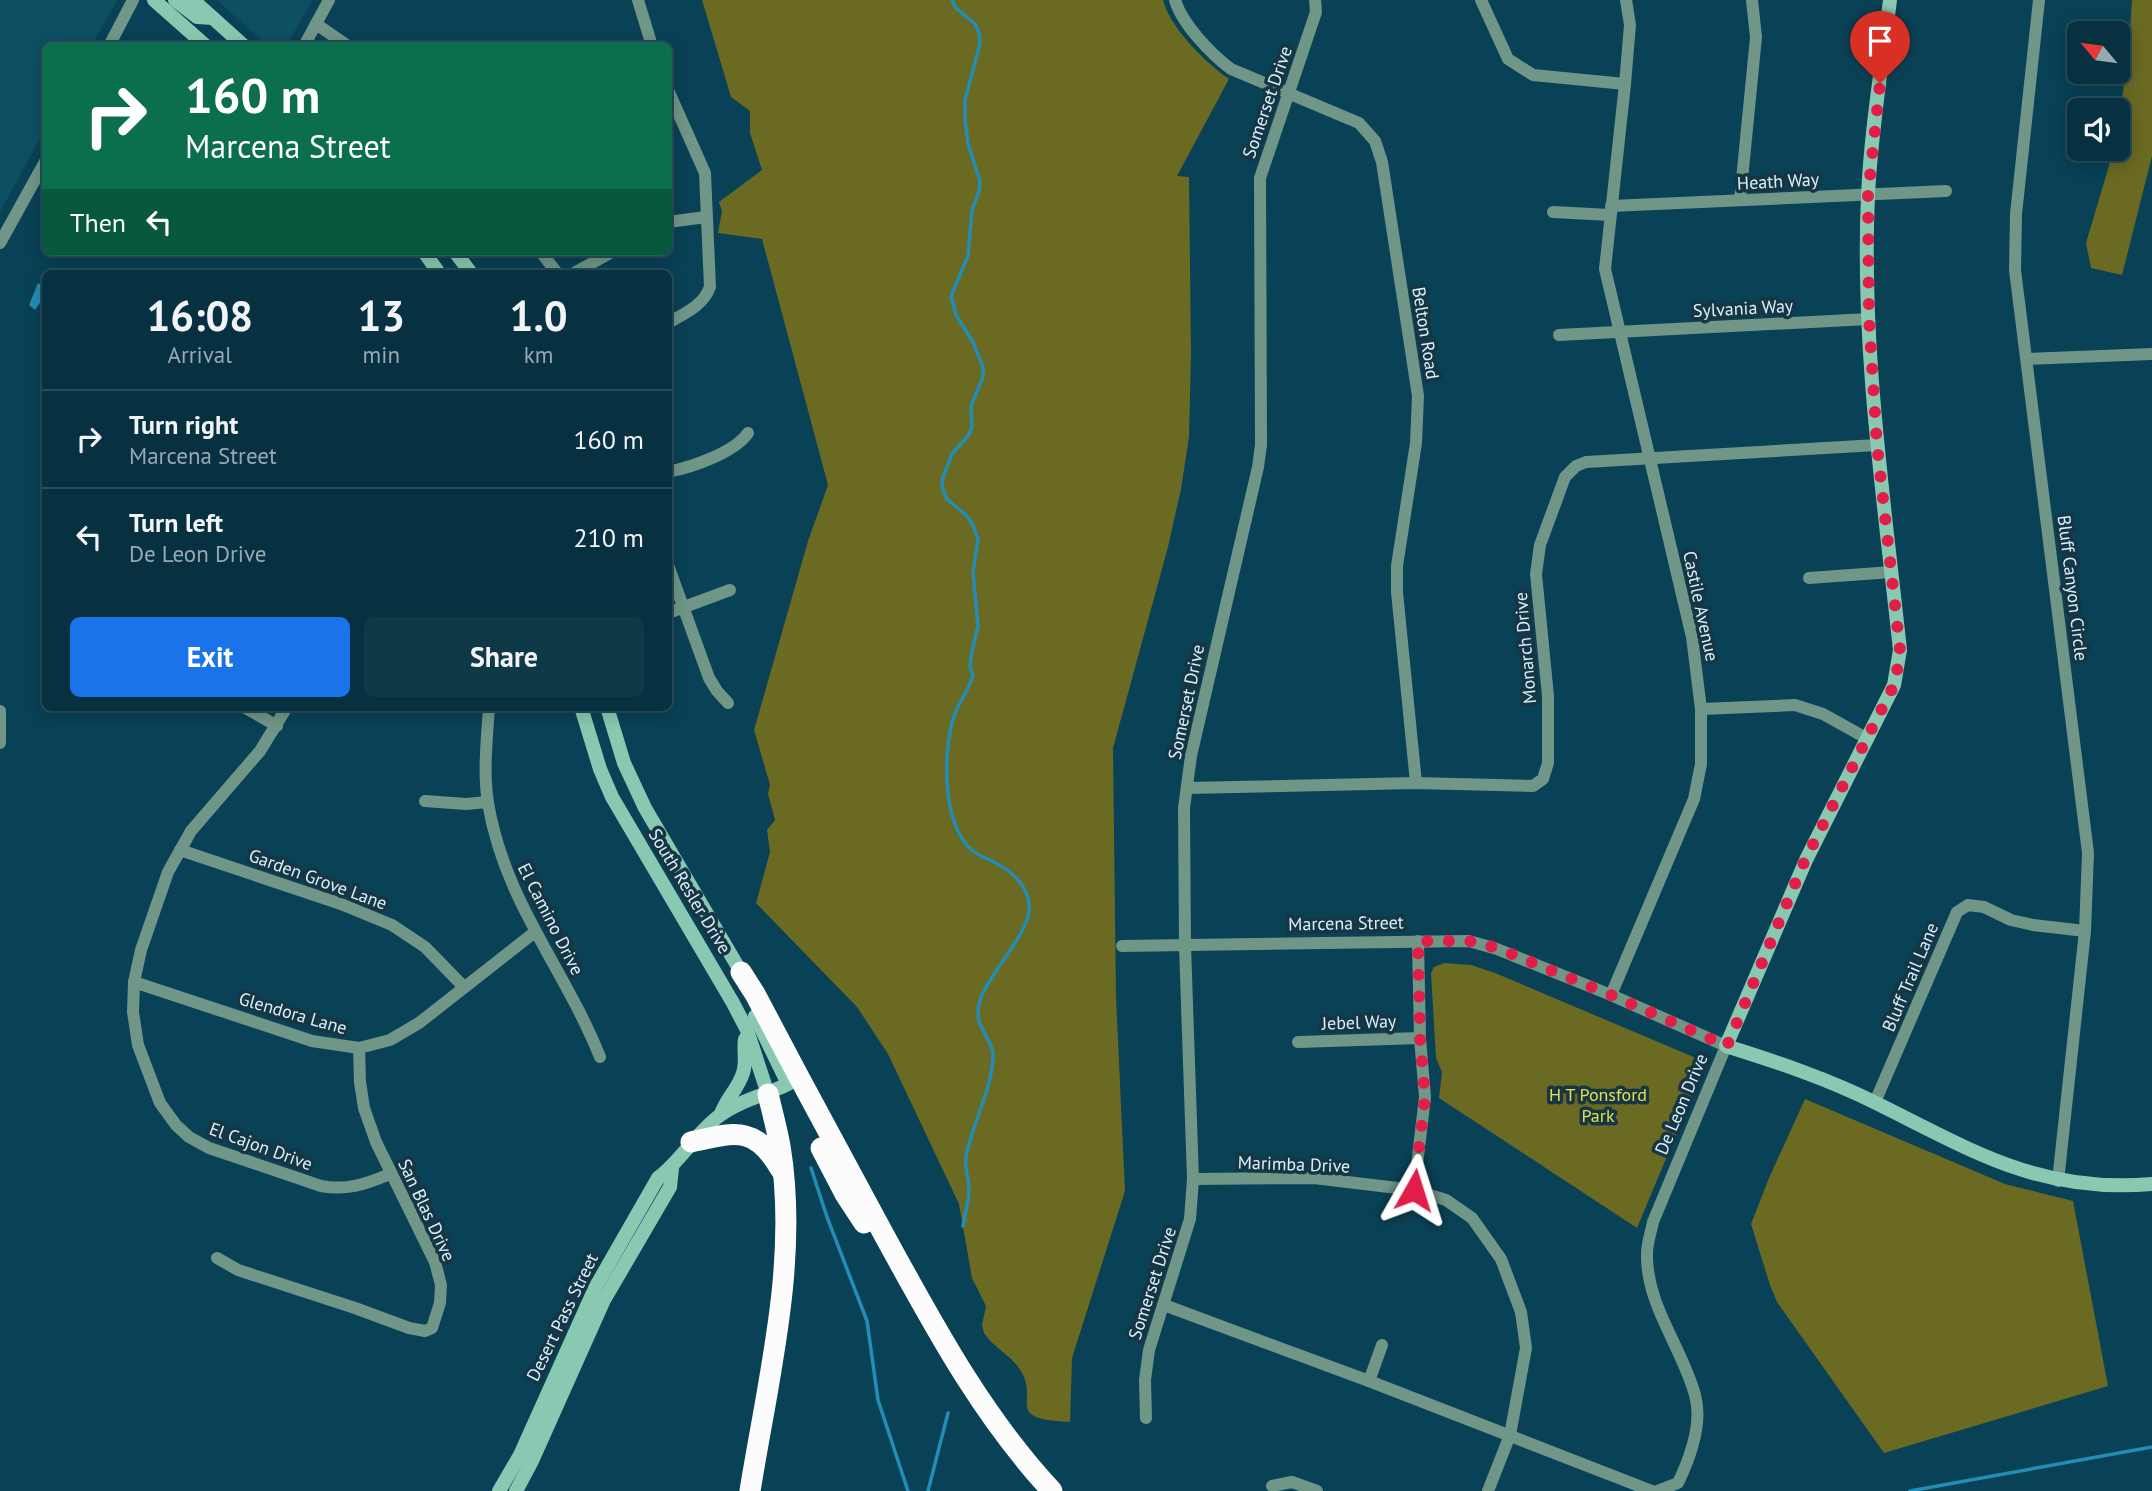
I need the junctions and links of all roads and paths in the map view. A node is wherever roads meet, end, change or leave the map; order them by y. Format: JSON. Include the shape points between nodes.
{"nodes":[{"id":1,"x":134,"y":0,"type":"edge"},
{"id":2,"x":154,"y":0,"type":"edge"},
{"id":3,"x":174,"y":0,"type":"edge"},
{"id":4,"x":193,"y":0,"type":"edge"},
{"id":5,"x":329,"y":0,"type":"edge"},
{"id":6,"x":638,"y":0,"type":"edge"},
{"id":7,"x":1175,"y":0,"type":"edge"},
{"id":8,"x":1315,"y":0,"type":"edge"},
{"id":9,"x":1481,"y":0,"type":"edge"},
{"id":10,"x":1626,"y":0,"type":"edge"},
{"id":11,"x":1752,"y":0,"type":"edge"},
{"id":12,"x":1889,"y":0,"type":"edge"},
{"id":13,"x":2039,"y":0,"type":"edge"},
{"id":14,"x":213,"y":18,"type":"junction"},
{"id":15,"x":316,"y":24,"type":"junction"},
{"id":16,"x":110,"y":42,"type":"edge"},
{"id":17,"x":201,"y":42,"type":"edge"},
{"id":18,"x":240,"y":42,"type":"edge"},
{"id":19,"x":306,"y":42,"type":"edge"},
{"id":20,"x":342,"y":42,"type":"edge"},
{"id":21,"x":651,"y":42,"type":"edge"},
{"id":22,"x":1625,"y":84,"type":"junction"},
{"id":23,"x":1289,"y":93,"type":"junction"},
{"id":24,"x":672,"y":99,"type":"edge"},
{"id":25,"x":42,"y":167,"type":"edge"},
{"id":26,"x":1946,"y":191,"type":"dead end"},
{"id":27,"x":1868,"y":195,"type":"junction"},
{"id":28,"x":1740,"y":200,"type":"junction"},
{"id":29,"x":1611,"y":210,"type":"junction"},
{"id":30,"x":1553,"y":212,"type":"dead end"},
{"id":31,"x":706,"y":217,"type":"junction"},
{"id":32,"x":672,"y":221,"type":"edge"},
{"id":33,"x":0,"y":243,"type":"edge"},
{"id":34,"x":458,"y":256,"type":"edge"},
{"id":35,"x":544,"y":256,"type":"edge"},
{"id":36,"x":603,"y":256,"type":"edge"},
{"id":37,"x":469,"y":270,"type":"edge"},
{"id":38,"x":555,"y":270,"type":"edge"},
{"id":39,"x":579,"y":270,"type":"edge"},
{"id":40,"x":1869,"y":319,"type":"junction"},
{"id":41,"x":672,"y":321,"type":"edge"},
{"id":42,"x":1618,"y":331,"type":"junction"},
{"id":43,"x":1559,"y":335,"type":"dead end"},
{"id":44,"x":2152,"y":354,"type":"edge"},
{"id":45,"x":2027,"y":359,"type":"junction"},
{"id":46,"x":748,"y":433,"type":"dead end"},
{"id":47,"x":1877,"y":445,"type":"junction"},
{"id":48,"x":1649,"y":459,"type":"junction"},
{"id":49,"x":672,"y":471,"type":"edge"},
{"id":50,"x":1892,"y":572,"type":"junction"},
{"id":51,"x":672,"y":577,"type":"edge"},
{"id":52,"x":1809,"y":578,"type":"dead end"},
{"id":53,"x":730,"y":590,"type":"dead end"},
{"id":54,"x":682,"y":608,"type":"junction"},
{"id":55,"x":672,"y":611,"type":"edge"},
{"id":56,"x":728,"y":703,"type":"dead end"},
{"id":57,"x":1701,"y":709,"type":"junction"},
{"id":58,"x":0,"y":711,"type":"edge"},
{"id":59,"x":251,"y":711,"type":"edge"},
{"id":60,"x":285,"y":711,"type":"edge"},
{"id":61,"x":489,"y":711,"type":"edge"},
{"id":62,"x":582,"y":711,"type":"edge"},
{"id":63,"x":608,"y":711,"type":"edge"},
{"id":64,"x":277,"y":726,"type":"junction"},
{"id":65,"x":1867,"y":738,"type":"junction"},
{"id":66,"x":0,"y":743,"type":"edge"},
{"id":67,"x":1416,"y":783,"type":"junction"},
{"id":68,"x":1187,"y":788,"type":"junction"},
{"id":69,"x":425,"y":801,"type":"dead end"},
{"id":70,"x":488,"y":802,"type":"junction"},
{"id":71,"x":180,"y":850,"type":"junction"},
{"id":72,"x":2085,"y":931,"type":"junction"},
{"id":73,"x":535,"y":932,"type":"junction"},
{"id":74,"x":1418,"y":941,"type":"junction"},
{"id":75,"x":1122,"y":946,"type":"dead end"},
{"id":76,"x":1185,"y":946,"type":"junction"},
{"id":77,"x":741,"y":972,"type":"junction"},
{"id":78,"x":134,"y":982,"type":"junction"},
{"id":79,"x":464,"y":987,"type":"junction"},
{"id":80,"x":1611,"y":995,"type":"junction"},
{"id":81,"x":747,"y":1030,"type":"junction"},
{"id":82,"x":1420,"y":1038,"type":"junction"},
{"id":83,"x":1298,"y":1042,"type":"dead end"},
{"id":84,"x":1727,"y":1046,"type":"junction"},
{"id":85,"x":359,"y":1048,"type":"junction"},
{"id":86,"x":600,"y":1057,"type":"dead end"},
{"id":87,"x":789,"y":1084,"type":"junction"},
{"id":88,"x":768,"y":1094,"type":"junction"},
{"id":89,"x":1875,"y":1102,"type":"junction"},
{"id":90,"x":721,"y":1114,"type":"junction"},
{"id":91,"x":691,"y":1142,"type":"junction"},
{"id":92,"x":390,"y":1174,"type":"junction"},
{"id":93,"x":783,"y":1174,"type":"junction"},
{"id":94,"x":1192,"y":1179,"type":"junction"},
{"id":95,"x":2059,"y":1181,"type":"junction"},
{"id":96,"x":2152,"y":1184,"type":"edge"},
{"id":97,"x":1414,"y":1190,"type":"junction"},
{"id":98,"x":895,"y":1254,"type":"junction"},
{"id":99,"x":217,"y":1258,"type":"dead end"},
{"id":100,"x":1164,"y":1305,"type":"junction"},
{"id":101,"x":1382,"y":1345,"type":"dead end"},
{"id":102,"x":572,"y":1351,"type":"junction"},
{"id":103,"x":1369,"y":1381,"type":"junction"},
{"id":104,"x":1146,"y":1418,"type":"dead end"},
{"id":105,"x":1510,"y":1435,"type":"junction"},
{"id":106,"x":1272,"y":1486,"type":"dead end"},
{"id":107,"x":499,"y":1491,"type":"edge"},
{"id":108,"x":516,"y":1491,"type":"edge"},
{"id":109,"x":750,"y":1491,"type":"edge"},
{"id":110,"x":1052,"y":1491,"type":"edge"},
{"id":111,"x":1317,"y":1491,"type":"edge"},
{"id":112,"x":1489,"y":1491,"type":"edge"},
{"id":113,"x":1652,"y":1491,"type":"edge"},
{"id":114,"x":1657,"y":1491,"type":"edge"}],
"edges":[{"from":1,"to":16,"type":"street"},
{"from":2,"to":17,"type":"street"},
{"from":3,"to":14,"type":"street","via":[[197,17]]},
{"from":4,"to":14,"type":"street"},
{"from":5,"to":15,"type":"street"},
{"from":6,"to":21,"type":"street"},
{"from":7,"to":23,"type":"street","name":"Belton Road","via":[[1220,61]]},
{"from":8,"to":23,"type":"street","name":"Somerset Drive","via":[[1316,12]]},
{"from":9,"to":22,"type":"street","via":[[1508,59],[1533,75]]},
{"from":10,"to":22,"type":"street","name":"Castile Avenue","via":[[1630,25]]},
{"from":11,"to":28,"type":"street","via":[[1756,37]]},
{"from":12,"to":27,"type":"street","name":"De Leon Drive"},
{"from":13,"to":45,"type":"street","name":"Bluff Canyon Circle","via":[[2015,226],[2015,270]]},
{"from":14,"to":18,"type":"street"},
{"from":15,"to":19,"type":"street"},
{"from":15,"to":20,"type":"street"},
{"from":22,"to":29,"type":"street","name":"Castile Avenue"},
{"from":23,"to":67,"type":"street","name":"Belton Road","via":[[1359,123],[1375,141],[1382,162],[1418,396],[1416,443],[1397,566]]},
{"from":23,"to":68,"type":"street","name":"Somerset Drive","via":[[1260,178],[1260,456]]},
{"from":24,"to":31,"type":"street","via":[[705,173]]},
{"from":25,"to":33,"type":"street"},
{"from":26,"to":27,"type":"street","name":"Heath Way"},
{"from":27,"to":28,"type":"street","name":"Heath Way"},
{"from":27,"to":40,"type":"street","name":"De Leon Drive"},
{"from":28,"to":29,"type":"street","name":"Heath Way"},
{"from":29,"to":30,"type":"street"},
{"from":29,"to":42,"type":"street","name":"Castile Avenue","via":[[1605,269]]},
{"from":31,"to":32,"type":"street"},
{"from":31,"to":41,"type":"street","via":[[710,287],[698,305]]},
{"from":34,"to":37,"type":"street"},
{"from":35,"to":38,"type":"street"},
{"from":36,"to":39,"type":"street"},
{"from":40,"to":42,"type":"street","name":"Sylvania Way"},
{"from":40,"to":47,"type":"street","name":"De Leon Drive"},
{"from":42,"to":43,"type":"street","name":"Sylvania Way"},
{"from":42,"to":48,"type":"street","name":"Castile Avenue"},
{"from":44,"to":45,"type":"street"},
{"from":45,"to":72,"type":"street","name":"Bluff Canyon Circle","via":[[2085,821]]},
{"from":46,"to":49,"type":"street","via":[[733,447]]},
{"from":47,"to":48,"type":"street","name":"Monarch Drive"},
{"from":47,"to":50,"type":"street","name":"De Leon Drive"},
{"from":48,"to":57,"type":"street","name":"Castile Avenue","via":[[1692,637]]},
{"from":48,"to":67,"type":"street","name":"Monarch Drive","via":[[1576,466],[1565,477],[1540,545],[1536,574],[1548,709],[1548,763],[1543,779],[1524,788]]},
{"from":50,"to":52,"type":"street"},
{"from":50,"to":65,"type":"street","name":"De Leon Drive","via":[[1898,666],[1894,685]]},
{"from":51,"to":54,"type":"street"},
{"from":53,"to":54,"type":"street"},
{"from":54,"to":55,"type":"street"},
{"from":54,"to":56,"type":"street","via":[[709,678]]},
{"from":57,"to":65,"type":"street","via":[[1795,705]]},
{"from":57,"to":80,"type":"street","name":"Castile Avenue","via":[[1701,764],[1694,799]]},
{"from":58,"to":66,"type":"street"},
{"from":59,"to":64,"type":"street"},
{"from":60,"to":64,"type":"street","name":"El Cajon Drive"},
{"from":61,"to":70,"type":"street","name":"El Camino Drive"},
{"from":62,"to":81,"type":"street","name":"South Resler Drive","via":[[612,797]]},
{"from":63,"to":77,"type":"street","name":"South Resler Drive","via":[[645,808]]},
{"from":64,"to":71,"type":"street","name":"El Cajon Drive"},
{"from":65,"to":84,"type":"street","name":"De Leon Drive","via":[[1805,860]]},
{"from":67,"to":68,"type":"street","name":"Monarch Drive"},
{"from":68,"to":76,"type":"street","name":"Somerset Drive"},
{"from":69,"to":70,"type":"street"},
{"from":70,"to":73,"type":"street","name":"El Camino Drive","via":[[508,877]]},
{"from":71,"to":78,"type":"street","name":"El Cajon Drive","via":[[159,893]]},
{"from":71,"to":79,"type":"street","name":"Garden Grove Lane","via":[[392,925],[425,947]]},
{"from":72,"to":89,"type":"street","name":"Bluff Trail Lane","via":[[2022,922],[1984,907],[1968,905],[1957,912]]},
{"from":72,"to":95,"type":"street","name":"Bluff Canyon Circle"},
{"from":73,"to":79,"type":"street","name":"Glendora Lane"},
{"from":73,"to":86,"type":"street","name":"El Camino Drive"},
{"from":74,"to":76,"type":"street","name":"Marcena Street"},
{"from":74,"to":80,"type":"street","name":"Marcena Street","via":[[1469,941],[1497,948]]},
{"from":74,"to":82,"type":"street"},
{"from":75,"to":76,"type":"street","name":"Marcena Street"},
{"from":76,"to":94,"type":"street","name":"Somerset Drive"},
{"from":77,"to":87,"type":"street","name":"South Resler Drive","via":[[748,999]]},
{"from":77,"to":98,"type":"highway"},
{"from":78,"to":85,"type":"street","name":"Glendora Lane","via":[[312,1041]]},
{"from":78,"to":92,"type":"street","name":"El Cajon Drive","via":[[138,1045],[160,1103],[189,1137],[321,1186],[355,1187]]},
{"from":79,"to":85,"type":"street","name":"Glendora Lane","via":[[400,1035]]},
{"from":80,"to":84,"type":"street","name":"Marcena Street"},
{"from":81,"to":88,"type":"street","name":"South Resler Drive"},
{"from":81,"to":90,"type":"street","via":[[744,1070]]},
{"from":82,"to":83,"type":"street","name":"Jebel Way"},
{"from":82,"to":97,"type":"street","via":[[1425,1097]]},
{"from":84,"to":89,"type":"street","name":"Marcena Street"},
{"from":84,"to":114,"type":"street","name":"De Leon Drive","via":[[1653,1222],[1647,1252],[1652,1291],[1696,1397],[1696,1432],[1686,1467],[1678,1483]]},
{"from":85,"to":92,"type":"street","name":"San Blas Drive","via":[[364,1108]]},
{"from":87,"to":88,"type":"street","name":"Desert Pass Street"},
{"from":87,"to":98,"type":"highway","via":[[845,1194],[866,1227]]},
{"from":88,"to":90,"type":"street","name":"Desert Pass Street"},
{"from":88,"to":93,"type":"highway"},
{"from":89,"to":95,"type":"street","name":"Marcena Street","via":[[1968,1150]]},
{"from":90,"to":91,"type":"street","name":"Desert Pass Street"},
{"from":91,"to":93,"type":"highway","via":[[745,1135],[770,1152]]},
{"from":91,"to":102,"type":"street","name":"Desert Pass Street","via":[[672,1168],[658,1178],[595,1287]]},
{"from":92,"to":99,"type":"street","name":"San Blas Drive","via":[[435,1262],[441,1284],[440,1303],[429,1330],[409,1328],[238,1270]]},
{"from":93,"to":109,"type":"highway","via":[[780,1305]]},
{"from":94,"to":97,"type":"street","name":"Marimba Drive","via":[[1314,1178]]},
{"from":94,"to":100,"type":"street","name":"Somerset Drive","via":[[1188,1229]]},
{"from":95,"to":96,"type":"street","name":"Marcena Street","via":[[2099,1186]]},
{"from":97,"to":105,"type":"street","name":"Marimba Drive","via":[[1446,1200],[1472,1218],[1502,1259],[1521,1312],[1526,1348]]},
{"from":98,"to":110,"type":"highway","via":[[970,1388]]},
{"from":100,"to":103,"type":"street"},
{"from":100,"to":104,"type":"street","name":"Somerset Drive","via":[[1145,1370]]},
{"from":101,"to":103,"type":"street"},
{"from":102,"to":107,"type":"street","name":"Desert Pass Street"},
{"from":102,"to":108,"type":"street","name":"Desert Pass Street","via":[[532,1461]]},
{"from":103,"to":105,"type":"street"},
{"from":105,"to":112,"type":"street","name":"Marimba Drive"},
{"from":105,"to":113,"type":"street"},
{"from":106,"to":111,"type":"street","via":[[1292,1482]]}]}
